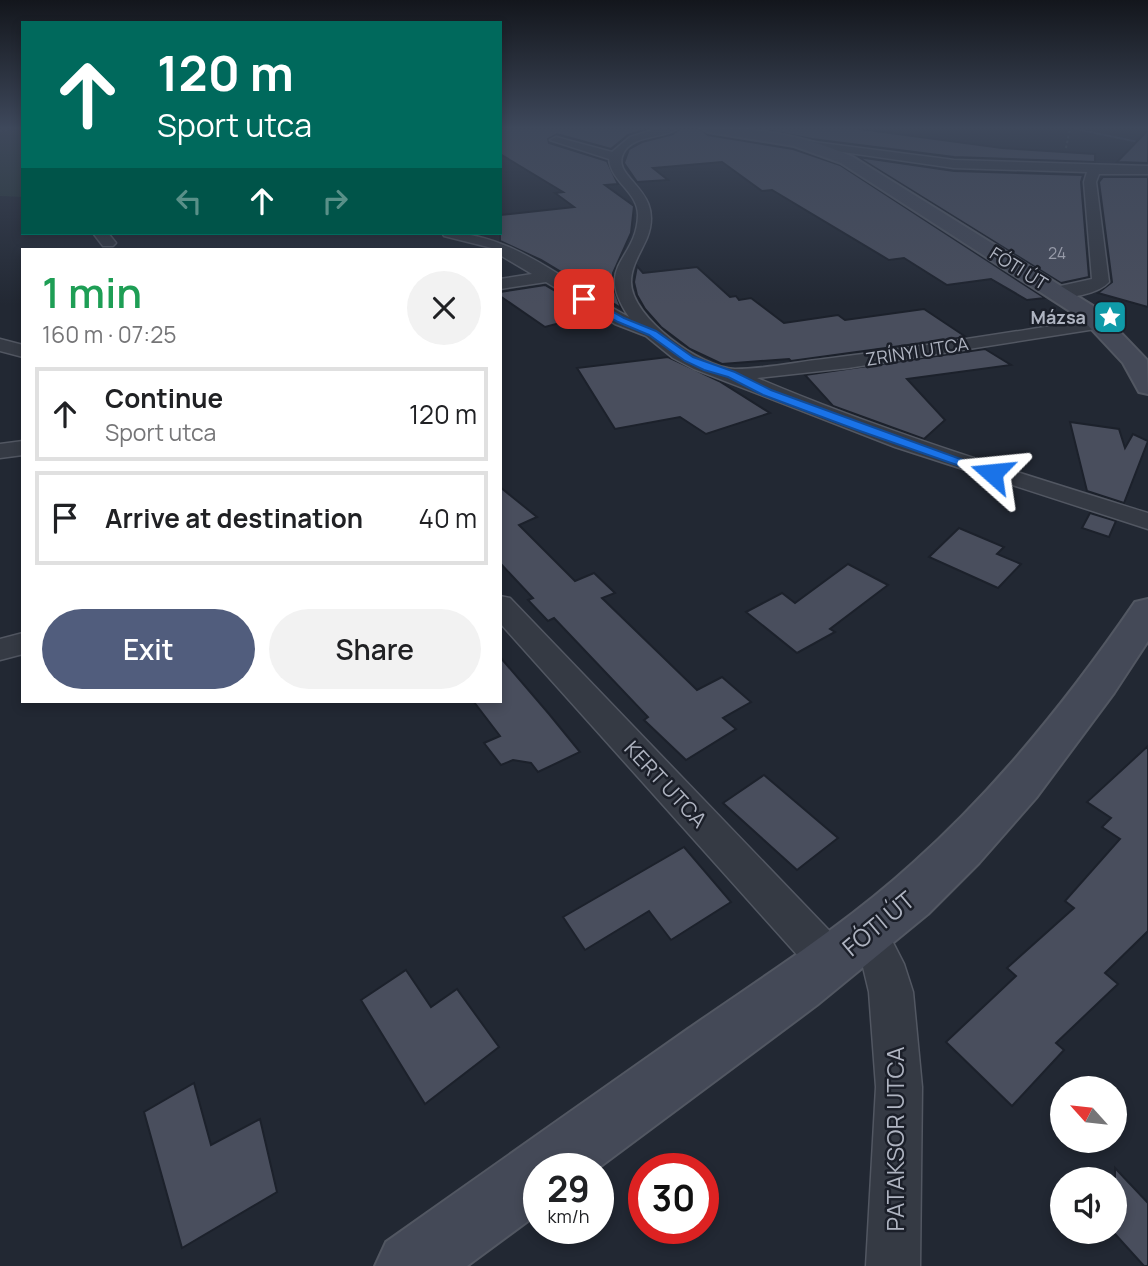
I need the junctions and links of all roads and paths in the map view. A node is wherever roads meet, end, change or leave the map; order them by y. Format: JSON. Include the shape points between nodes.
{"nodes":[{"id":1,"x":632,"y":187,"type":"edge"},
{"id":2,"x":889,"y":187,"type":"edge"},
{"id":3,"x":1098,"y":187,"type":"edge"},
{"id":4,"x":457,"y":235,"type":"edge"},
{"id":5,"x":500,"y":248,"type":"edge"},
{"id":6,"x":502,"y":250,"type":"edge"},
{"id":7,"x":547,"y":277,"type":"junction"},
{"id":8,"x":502,"y":284,"type":"edge"},
{"id":9,"x":1057,"y":292,"type":"junction"},
{"id":10,"x":1102,"y":324,"type":"junction"},
{"id":11,"x":653,"y":333,"type":"junction"},
{"id":12,"x":0,"y":345,"type":"edge"},
{"id":13,"x":21,"y":350,"type":"edge"},
{"id":14,"x":732,"y":374,"type":"junction"},
{"id":15,"x":1148,"y":386,"type":"edge"},
{"id":16,"x":21,"y":448,"type":"edge"},
{"id":17,"x":0,"y":451,"type":"edge"},
{"id":18,"x":1148,"y":521,"type":"edge"},
{"id":19,"x":502,"y":607,"type":"edge"},
{"id":20,"x":1148,"y":611,"type":"edge"},
{"id":21,"x":21,"y":644,"type":"edge"},
{"id":22,"x":0,"y":650,"type":"edge"},
{"id":23,"x":849,"y":948,"type":"junction"},
{"id":24,"x":566,"y":1153,"type":"edge"},
{"id":25,"x":523,"y":1185,"type":"edge"},
{"id":26,"x":410,"y":1266,"type":"edge"},
{"id":27,"x":893,"y":1266,"type":"edge"}],
"edges":[{"from":1,"to":11,"type":"street","via":[[646,215],[623,278],[623,291]]},
{"from":2,"to":9,"type":"main road","name":"FÓTI ÚT"},
{"from":3,"to":9,"type":"street","via":[[1101,282]]},
{"from":4,"to":5,"type":"street"},
{"from":6,"to":7,"type":"street"},
{"from":7,"to":8,"type":"street"},
{"from":7,"to":11,"type":"street"},
{"from":9,"to":10,"type":"main road","name":"FÓTI ÚT"},
{"from":10,"to":14,"type":"street","name":"ZRÍNYI UTCA","via":[[848,362]]},
{"from":10,"to":15,"type":"main road","name":"FÓTI ÚT","via":[[1134,360]]},
{"from":11,"to":14,"type":"street","via":[[689,359]]},
{"from":12,"to":13,"type":"street"},
{"from":14,"to":18,"type":"street","via":[[767,392],[966,465]]},
{"from":16,"to":17,"type":"street"},
{"from":19,"to":23,"type":"street","name":"KERT UTCA"},
{"from":20,"to":23,"type":"main road","name":"FÓTI ÚT","via":[[1102,682],[975,835]]},
{"from":21,"to":22,"type":"street"},
{"from":23,"to":24,"type":"main road","name":"FÓTI ÚT"},
{"from":23,"to":27,"type":"street","name":"PATAKSOR UTCA","via":[[883,964],[891,992],[898,1073]]},
{"from":25,"to":26,"type":"main road"}]}
